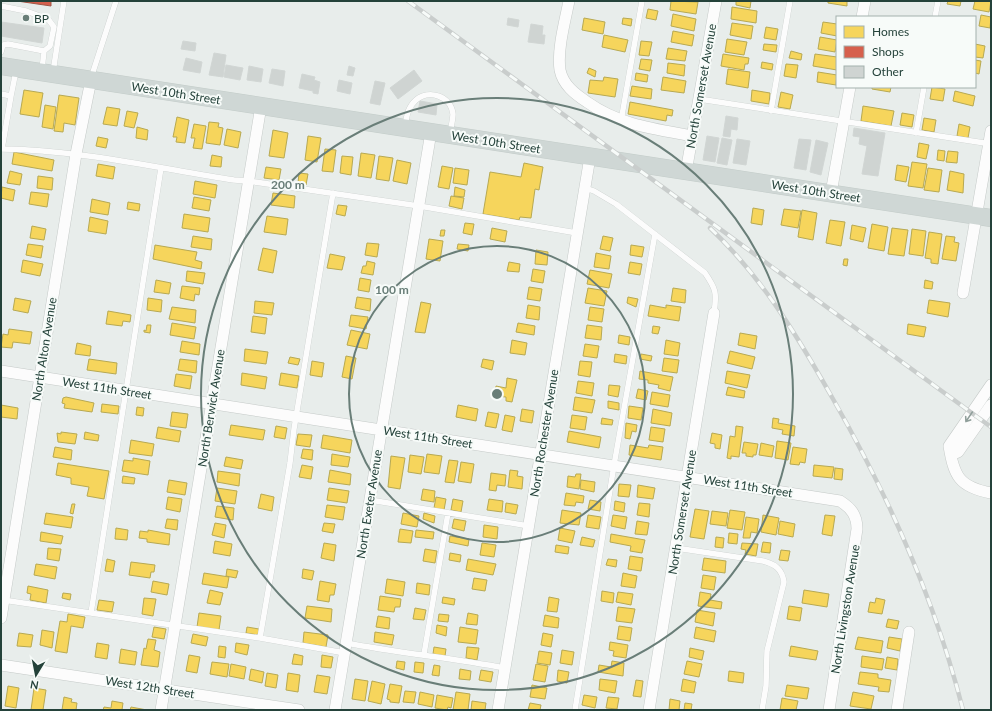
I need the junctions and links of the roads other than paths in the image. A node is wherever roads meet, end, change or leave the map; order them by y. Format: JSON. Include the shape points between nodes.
{"nodes":[{"id":1,"x":64,"y":1,"type":"edge"},
{"id":2,"x":116,"y":1,"type":"edge"},
{"id":3,"x":569,"y":1,"type":"edge"},
{"id":4,"x":642,"y":1,"type":"edge"},
{"id":5,"x":716,"y":1,"type":"edge"},
{"id":6,"x":790,"y":1,"type":"edge"},
{"id":7,"x":864,"y":1,"type":"edge"},
{"id":8,"x":938,"y":1,"type":"edge"},
{"id":9,"x":1,"y":6,"type":"edge"},
{"id":10,"x":862,"y":16,"type":"edge"},
{"id":11,"x":935,"y":16,"type":"edge"},
{"id":12,"x":44,"y":51,"type":"junction"},
{"id":13,"x":1,"y":52,"type":"edge"},
{"id":14,"x":9,"y":67,"type":"edge"},
{"id":15,"x":47,"y":73,"type":"junction"},
{"id":16,"x":90,"y":80,"type":"junction"},
{"id":17,"x":850,"y":88,"type":"edge"},
{"id":18,"x":924,"y":88,"type":"edge"},
{"id":19,"x":1,"y":94,"type":"edge"},
{"id":20,"x":11,"y":96,"type":"junction"},
{"id":21,"x":699,"y":100,"type":"junction"},
{"id":22,"x":261,"y":106,"type":"junction"},
{"id":23,"x":771,"y":111,"type":"junction"},
{"id":24,"x":621,"y":121,"type":"junction"},
{"id":25,"x":844,"y":122,"type":"junction"},
{"id":26,"x":404,"y":128,"type":"junction"},
{"id":27,"x":991,"y":131,"type":"edge"},
{"id":28,"x":431,"y":132,"type":"junction"},
{"id":29,"x":916,"y":133,"type":"junction"},
{"id":30,"x":450,"y":135,"type":"junction"},
{"id":31,"x":692,"y":136,"type":"junction"},
{"id":32,"x":990,"y":144,"type":"edge"},
{"id":33,"x":1,"y":149,"type":"edge"},
{"id":34,"x":76,"y":154,"type":"junction"},
{"id":35,"x":590,"y":157,"type":"junction"},
{"id":36,"x":161,"y":168,"type":"junction"},
{"id":37,"x":686,"y":172,"type":"junction"},
{"id":38,"x":248,"y":180,"type":"junction"},
{"id":39,"x":585,"y":188,"type":"junction"},
{"id":40,"x":333,"y":193,"type":"junction"},
{"id":41,"x":832,"y":193,"type":"junction"},
{"id":42,"x":419,"y":206,"type":"junction"},
{"id":43,"x":984,"y":217,"type":"edge"},
{"id":44,"x":577,"y":233,"type":"junction"},
{"id":45,"x":655,"y":234,"type":"junction"},
{"id":46,"x":963,"y":293,"type":"dead end"},
{"id":47,"x":714,"y":313,"type":"joint"},
{"id":48,"x":1,"y":371,"type":"edge"},
{"id":49,"x":40,"y":377,"type":"junction"},
{"id":50,"x":991,"y":385,"type":"edge"},
{"id":51,"x":126,"y":391,"type":"junction"},
{"id":52,"x":212,"y":404,"type":"junction"},
{"id":53,"x":991,"y":405,"type":"edge"},
{"id":54,"x":297,"y":417,"type":"junction"},
{"id":55,"x":382,"y":430,"type":"junction"},
{"id":56,"x":541,"y":454,"type":"junction"},
{"id":57,"x":951,"y":455,"type":"junction"},
{"id":58,"x":614,"y":465,"type":"junction"},
{"id":59,"x":688,"y":476,"type":"junction"},
{"id":60,"x":991,"y":493,"type":"edge"},
{"id":61,"x":370,"y":500,"type":"junction"},
{"id":62,"x":851,"y":509,"type":"joint"},
{"id":63,"x":448,"y":513,"type":"junction"},
{"id":64,"x":529,"y":526,"type":"junction"},
{"id":65,"x":676,"y":548,"type":"junction"},
{"id":66,"x":2,"y":600,"type":"edge"},
{"id":67,"x":91,"y":613,"type":"junction"},
{"id":68,"x":1,"y":618,"type":"edge"},
{"id":69,"x":175,"y":625,"type":"junction"},
{"id":70,"x":909,"y":632,"type":"dead end"},
{"id":71,"x":260,"y":638,"type":"junction"},
{"id":72,"x":346,"y":648,"type":"junction"},
{"id":73,"x":424,"y":654,"type":"junction"},
{"id":74,"x":1,"y":664,"type":"edge"},
{"id":75,"x":505,"y":668,"type":"junction"},
{"id":76,"x":164,"y":690,"type":"junction"},
{"id":77,"x":161,"y":710,"type":"edge"},
{"id":78,"x":299,"y":710,"type":"edge"},
{"id":79,"x":335,"y":710,"type":"edge"},
{"id":80,"x":498,"y":710,"type":"edge"},
{"id":81,"x":575,"y":710,"type":"edge"},
{"id":82,"x":649,"y":710,"type":"edge"},
{"id":83,"x":762,"y":710,"type":"edge"},
{"id":84,"x":829,"y":710,"type":"edge"},
{"id":85,"x":897,"y":710,"type":"edge"}],
"edges":[{"from":1,"to":15,"type":"lane"},
{"from":2,"to":16,"type":"lane"},
{"from":3,"to":24,"type":"street","via":[[559,59],[562,77],[568,87],[582,99]]},
{"from":4,"to":24,"type":"lane"},
{"from":5,"to":21,"type":"street","name":"North Somerset Avenue"},
{"from":6,"to":23,"type":"lane"},
{"from":7,"to":10,"type":"street"},
{"from":8,"to":11,"type":"lane"},
{"from":9,"to":12,"type":"lane","via":[[48,19],[54,27],[50,46]]},
{"from":12,"to":13,"type":"lane","via":[[8,44],[3,45]]},
{"from":12,"to":15,"type":"lane"},
{"from":14,"to":15,"type":"main road","name":"West 10th Street"},
{"from":14,"to":20,"type":"lane"},
{"from":15,"to":16,"type":"main road","name":"West 10th Street"},
{"from":16,"to":22,"type":"main road","name":"West 10th Street"},
{"from":16,"to":34,"type":"street","name":"North Alton Avenue"},
{"from":17,"to":25,"type":"street"},
{"from":18,"to":29,"type":"lane"},
{"from":19,"to":20,"type":"lane"},
{"from":20,"to":33,"type":"lane"},
{"from":21,"to":23,"type":"lane"},
{"from":21,"to":31,"type":"street","name":"North Somerset Avenue"},
{"from":22,"to":26,"type":"main road","name":"West 10th Street"},
{"from":22,"to":38,"type":"street","name":"North Berwick Avenue"},
{"from":23,"to":25,"type":"lane"},
{"from":24,"to":31,"type":"street"},
{"from":25,"to":29,"type":"lane"},
{"from":25,"to":41,"type":"street"},
{"from":26,"to":28,"type":"main road","name":"West 10th Street"},
{"from":26,"to":30,"type":"lane","via":[[407,111],[417,100],[425,95],[435,95],[445,99],[453,113]]},
{"from":27,"to":32,"type":"street"},
{"from":28,"to":30,"type":"main road","name":"West 10th Street"},
{"from":28,"to":42,"type":"street","name":"North Exeter Avenue"},
{"from":29,"to":32,"type":"lane"},
{"from":30,"to":35,"type":"main road","name":"West 10th Street"},
{"from":31,"to":37,"type":"street","name":"North Somerset Avenue"},
{"from":32,"to":43,"type":"street"},
{"from":33,"to":34,"type":"lane"},
{"from":34,"to":36,"type":"lane"},
{"from":34,"to":49,"type":"street","name":"North Alton Avenue"},
{"from":35,"to":37,"type":"main road","name":"West 10th Street"},
{"from":35,"to":39,"type":"street","name":"North Rochester Avenue"},
{"from":36,"to":38,"type":"lane"},
{"from":36,"to":51,"type":"lane"},
{"from":37,"to":41,"type":"main road","name":"West 10th Street"},
{"from":38,"to":40,"type":"lane"},
{"from":38,"to":52,"type":"street","name":"North Berwick Avenue"},
{"from":39,"to":44,"type":"street","name":"North Rochester Avenue"},
{"from":39,"to":45,"type":"lane","via":[[616,204]]},
{"from":40,"to":42,"type":"lane"},
{"from":40,"to":54,"type":"lane"},
{"from":41,"to":43,"type":"main road","name":"West 10th Street"},
{"from":42,"to":44,"type":"lane"},
{"from":42,"to":55,"type":"street","name":"North Exeter Avenue"},
{"from":43,"to":46,"type":"street"},
{"from":44,"to":56,"type":"street","name":"North Rochester Avenue"},
{"from":45,"to":47,"type":"lane","via":[[705,272],[715,287]]},
{"from":45,"to":58,"type":"lane"},
{"from":47,"to":59,"type":"street","name":"North Somerset Avenue"},
{"from":48,"to":49,"type":"street","name":"West 11th Street"},
{"from":49,"to":51,"type":"street","name":"West 11th Street"},
{"from":49,"to":66,"type":"street","name":"North Alton Avenue"},
{"from":50,"to":57,"type":"street","one_way":true,"via":[[949,446]]},
{"from":51,"to":52,"type":"street","name":"West 11th Street"},
{"from":51,"to":67,"type":"lane"},
{"from":52,"to":54,"type":"street","name":"West 11th Street"},
{"from":52,"to":69,"type":"street","name":"North Berwick Avenue"},
{"from":53,"to":57,"type":"street","via":[[958,452]]},
{"from":54,"to":55,"type":"street","name":"West 11th Street"},
{"from":54,"to":71,"type":"lane"},
{"from":55,"to":56,"type":"street","name":"West 11th Street"},
{"from":55,"to":61,"type":"street","name":"North Exeter Avenue"},
{"from":56,"to":58,"type":"street","name":"West 11th Street"},
{"from":56,"to":64,"type":"street","name":"North Rochester Avenue"},
{"from":57,"to":60,"type":"street","via":[[955,471],[962,482],[972,489]]},
{"from":58,"to":59,"type":"street","name":"West 11th Street"},
{"from":58,"to":81,"type":"lane"},
{"from":59,"to":62,"type":"street","name":"West 11th Street","via":[[840,501]]},
{"from":59,"to":65,"type":"street","name":"North Somerset Avenue"},
{"from":61,"to":63,"type":"lane"},
{"from":61,"to":72,"type":"street","name":"North Exeter Avenue"},
{"from":62,"to":84,"type":"street","name":"North Livingston Avenue","via":[[856,518],[857,529]]},
{"from":63,"to":64,"type":"lane"},
{"from":63,"to":73,"type":"lane"},
{"from":64,"to":75,"type":"street","name":"North Rochester Avenue"},
{"from":65,"to":82,"type":"street","name":"North Somerset Avenue"},
{"from":65,"to":83,"type":"lane","via":[[772,563],[783,575],[784,582],[768,651]]},
{"from":66,"to":67,"type":"lane"},
{"from":66,"to":68,"type":"street","name":"North Alton Avenue"},
{"from":67,"to":69,"type":"lane"},
{"from":69,"to":71,"type":"lane"},
{"from":69,"to":76,"type":"street","name":"North Berwick Avenue"},
{"from":70,"to":85,"type":"street"},
{"from":71,"to":72,"type":"lane"},
{"from":72,"to":73,"type":"lane"},
{"from":72,"to":79,"type":"street","name":"North Exeter Avenue"},
{"from":73,"to":75,"type":"lane"},
{"from":74,"to":76,"type":"street","name":"West 12th Street"},
{"from":75,"to":80,"type":"street","name":"North Rochester Avenue"},
{"from":76,"to":77,"type":"street","name":"North Berwick Avenue"},
{"from":76,"to":78,"type":"street","name":"West 12th Street"}]}
